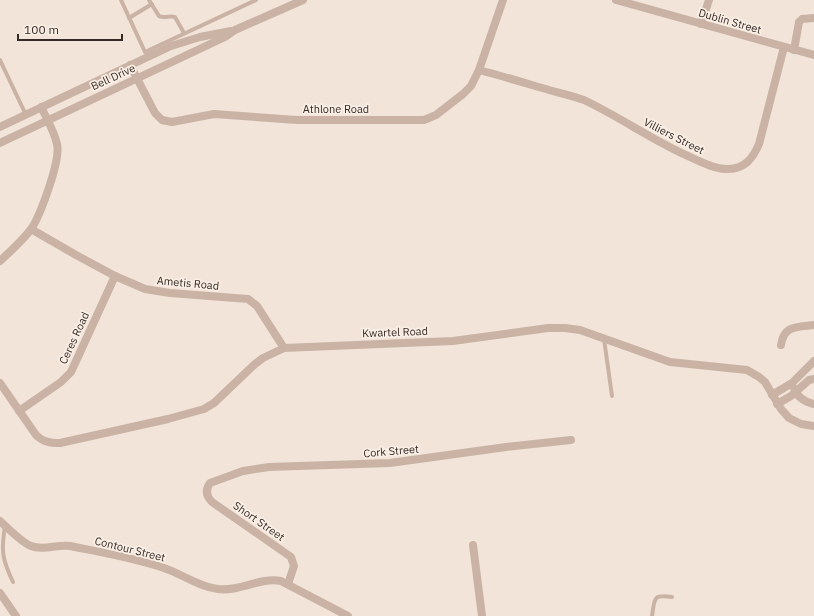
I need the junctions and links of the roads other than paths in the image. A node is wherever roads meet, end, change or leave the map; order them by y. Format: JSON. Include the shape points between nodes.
{"nodes":[{"id":1,"x":121,"y":0,"type":"edge"},
{"id":2,"x":256,"y":0,"type":"edge"},
{"id":3,"x":303,"y":0,"type":"edge"},
{"id":4,"x":503,"y":0,"type":"edge"},
{"id":5,"x":616,"y":0,"type":"edge"},
{"id":6,"x":709,"y":0,"type":"edge"},
{"id":7,"x":151,"y":2,"type":"edge"},
{"id":8,"x":129,"y":18,"type":"junction"},
{"id":9,"x":814,"y":18,"type":"edge"},
{"id":10,"x":701,"y":24,"type":"junction"},
{"id":11,"x":235,"y":30,"type":"junction"},
{"id":12,"x":184,"y":33,"type":"junction"},
{"id":13,"x":784,"y":47,"type":"junction"},
{"id":14,"x":794,"y":50,"type":"junction"},
{"id":15,"x":146,"y":54,"type":"junction"},
{"id":16,"x":814,"y":56,"type":"edge"},
{"id":17,"x":0,"y":60,"type":"edge"},
{"id":18,"x":130,"y":65,"type":"junction"},
{"id":19,"x":154,"y":70,"type":"junction"},
{"id":20,"x":479,"y":70,"type":"junction"},
{"id":21,"x":136,"y":78,"type":"junction"},
{"id":22,"x":41,"y":107,"type":"junction"},
{"id":23,"x":26,"y":115,"type":"junction"},
{"id":24,"x":47,"y":120,"type":"junction"},
{"id":25,"x":0,"y":127,"type":"edge"},
{"id":26,"x":0,"y":143,"type":"edge"},
{"id":27,"x":31,"y":229,"type":"junction"},
{"id":28,"x":0,"y":261,"type":"edge"},
{"id":29,"x":115,"y":276,"type":"junction"},
{"id":30,"x":814,"y":325,"type":"edge"},
{"id":31,"x":604,"y":339,"type":"junction"},
{"id":32,"x":781,"y":345,"type":"dead end"},
{"id":33,"x":284,"y":348,"type":"junction"},
{"id":34,"x":814,"y":361,"type":"edge"},
{"id":35,"x":814,"y":379,"type":"edge"},
{"id":36,"x":0,"y":383,"type":"edge"},
{"id":37,"x":792,"y":383,"type":"junction"},
{"id":38,"x":796,"y":393,"type":"junction"},
{"id":39,"x":772,"y":395,"type":"junction"},
{"id":40,"x":612,"y":396,"type":"dead end"},
{"id":41,"x":777,"y":404,"type":"junction"},
{"id":42,"x":814,"y":404,"type":"edge"},
{"id":43,"x":19,"y":411,"type":"junction"},
{"id":44,"x":814,"y":426,"type":"edge"},
{"id":45,"x":571,"y":440,"type":"dead end"},
{"id":46,"x":214,"y":481,"type":"joint"},
{"id":47,"x":3,"y":523,"type":"edge"},
{"id":48,"x":473,"y":545,"type":"dead end"},
{"id":49,"x":13,"y":582,"type":"dead end"},
{"id":50,"x":288,"y":584,"type":"junction"},
{"id":51,"x":0,"y":593,"type":"edge"},
{"id":52,"x":672,"y":597,"type":"dead end"},
{"id":53,"x":16,"y":616,"type":"edge"},
{"id":54,"x":348,"y":616,"type":"edge"},
{"id":55,"x":482,"y":616,"type":"edge"},
{"id":56,"x":652,"y":616,"type":"edge"}],
"edges":[{"from":1,"to":8,"type":"lane"},
{"from":2,"to":12,"type":"lane"},
{"from":3,"to":11,"type":"street","name":"Bell Drive"},
{"from":4,"to":20,"type":"street","name":"Athlone Road"},
{"from":5,"to":10,"type":"street","name":"Dublin Street"},
{"from":6,"to":10,"type":"street"},
{"from":7,"to":8,"type":"lane"},
{"from":7,"to":12,"type":"lane","via":[[160,17],[175,17]]},
{"from":8,"to":15,"type":"lane"},
{"from":9,"to":14,"type":"street","via":[[802,19],[799,22]]},
{"from":10,"to":13,"type":"street","name":"Dublin Street"},
{"from":11,"to":15,"type":"street","name":"Bell Drive","via":[[182,42]]},
{"from":11,"to":19,"type":"street","name":"Bell Drive"},
{"from":12,"to":15,"type":"lane"},
{"from":13,"to":14,"type":"street","name":"Dublin Street"},
{"from":13,"to":20,"type":"street","name":"Villiers Street","via":[[759,144],[750,161],[735,168],[705,164],[582,100]]},
{"from":14,"to":16,"type":"street","name":"Dublin Street"},
{"from":15,"to":18,"type":"street","name":"Bell Drive"},
{"from":15,"to":19,"type":"street"},
{"from":17,"to":23,"type":"lane"},
{"from":18,"to":21,"type":"street","name":"Athlone Road"},
{"from":18,"to":22,"type":"street","name":"Bell Drive"},
{"from":19,"to":21,"type":"street","name":"Bell Drive"},
{"from":20,"to":21,"type":"street","name":"Athlone Road","via":[[471,86],[463,94],[432,117],[419,120],[289,120],[221,114],[172,122],[162,120],[155,113]]},
{"from":21,"to":24,"type":"street","name":"Bell Drive"},
{"from":22,"to":23,"type":"street","name":"Bell Drive"},
{"from":22,"to":24,"type":"street"},
{"from":23,"to":25,"type":"street","name":"Bell Drive"},
{"from":24,"to":26,"type":"street","name":"Bell Drive"},
{"from":24,"to":27,"type":"street","via":[[57,144],[57,154],[52,178]]},
{"from":27,"to":28,"type":"street"},
{"from":27,"to":29,"type":"street","name":"Ametis Road"},
{"from":29,"to":33,"type":"street","name":"Ametis Road","via":[[151,291],[248,299],[257,306]]},
{"from":29,"to":43,"type":"street","name":"Ceres Road","via":[[71,372]]},
{"from":30,"to":32,"type":"street","via":[[791,328],[784,335]]},
{"from":31,"to":33,"type":"street","name":"Kwartel Road","via":[[580,330],[557,328],[453,341]]},
{"from":31,"to":39,"type":"street","name":"Kwartel Road","via":[[670,362],[747,370],[765,382]]},
{"from":31,"to":40,"type":"lane"},
{"from":33,"to":43,"type":"street","name":"Kwartel Road","via":[[255,364],[210,406],[174,418],[60,443],[40,439]]},
{"from":34,"to":37,"type":"street"},
{"from":35,"to":38,"type":"street","via":[[806,382]]},
{"from":36,"to":43,"type":"street","name":"Kwartel Road"},
{"from":37,"to":38,"type":"street"},
{"from":37,"to":39,"type":"street"},
{"from":38,"to":41,"type":"street"},
{"from":38,"to":42,"type":"street","via":[[804,401]]},
{"from":39,"to":41,"type":"street","name":"Kwartel Road"},
{"from":41,"to":44,"type":"street","name":"Kwartel Road","via":[[785,415],[795,422]]},
{"from":45,"to":46,"type":"street","name":"Cork Street","via":[[390,463],[269,467],[243,471]]},
{"from":46,"to":50,"type":"street","name":"Short Street","via":[[206,491],[212,502],[291,557],[294,566]]},
{"from":47,"to":49,"type":"lane","via":[[2,554]]},
{"from":47,"to":50,"type":"street","name":"Contour Street","via":[[30,546],[69,546],[147,563],[217,589],[272,580]]},
{"from":48,"to":55,"type":"street"},
{"from":50,"to":54,"type":"street","name":"Contour Street"},
{"from":51,"to":53,"type":"street"},
{"from":52,"to":56,"type":"lane","via":[[656,597]]}]}
